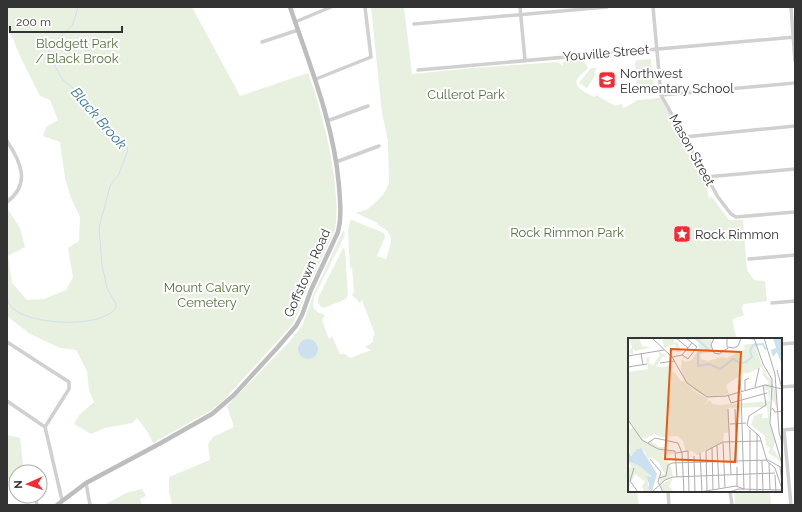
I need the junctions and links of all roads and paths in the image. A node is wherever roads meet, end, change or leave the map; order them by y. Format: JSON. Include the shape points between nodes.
{"nodes":[{"id":1,"x":290,"y":7,"type":"edge"},
{"id":2,"x":331,"y":7,"type":"edge"},
{"id":3,"x":365,"y":7,"type":"edge"},
{"id":4,"x":520,"y":7,"type":"edge"},
{"id":5,"x":607,"y":7,"type":"edge"},
{"id":6,"x":653,"y":7,"type":"edge"},
{"id":7,"x":791,"y":7,"type":"edge"},
{"id":8,"x":520,"y":15,"type":"junction"},
{"id":9,"x":295,"y":22,"type":"junction"},
{"id":10,"x":414,"y":24,"type":"dead end"},
{"id":11,"x":298,"y":30,"type":"junction"},
{"id":12,"x":794,"y":37,"type":"edge"},
{"id":13,"x":262,"y":42,"type":"dead end"},
{"id":14,"x":657,"y":49,"type":"junction"},
{"id":15,"x":525,"y":60,"type":"junction"},
{"id":16,"x":795,"y":61,"type":"edge"},
{"id":17,"x":418,"y":70,"type":"dead end"},
{"id":18,"x":316,"y":79,"type":"junction"},
{"id":19,"x":795,"y":83,"type":"edge"},
{"id":20,"x":661,"y":95,"type":"junction"},
{"id":21,"x":368,"y":106,"type":"dead end"},
{"id":22,"x":327,"y":121,"type":"junction"},
{"id":23,"x":795,"y":126,"type":"edge"},
{"id":24,"x":684,"y":137,"type":"junction"},
{"id":25,"x":7,"y":142,"type":"edge"},
{"id":26,"x":379,"y":146,"type":"dead end"},
{"id":27,"x":336,"y":162,"type":"junction"},
{"id":28,"x":795,"y":169,"type":"edge"},
{"id":29,"x":706,"y":177,"type":"junction"},
{"id":30,"x":7,"y":202,"type":"edge"},
{"id":31,"x":795,"y":212,"type":"edge"},
{"id":32,"x":795,"y":255,"type":"edge"},
{"id":33,"x":749,"y":259,"type":"dead end"},
{"id":34,"x":795,"y":301,"type":"edge"},
{"id":35,"x":772,"y":303,"type":"dead end"},
{"id":36,"x":7,"y":342,"type":"edge"},
{"id":37,"x":795,"y":343,"type":"edge"},
{"id":38,"x":782,"y":344,"type":"edge"},
{"id":39,"x":795,"y":386,"type":"edge"},
{"id":40,"x":782,"y":387,"type":"edge"},
{"id":41,"x":7,"y":401,"type":"edge"},
{"id":42,"x":45,"y":427,"type":"junction"},
{"id":43,"x":795,"y":429,"type":"edge"},
{"id":44,"x":783,"y":430,"type":"edge"},
{"id":45,"x":86,"y":483,"type":"junction"},
{"id":46,"x":668,"y":492,"type":"edge"},
{"id":47,"x":730,"y":492,"type":"edge"},
{"id":48,"x":62,"y":500,"type":"junction"},
{"id":49,"x":56,"y":505,"type":"edge"},
{"id":50,"x":90,"y":505,"type":"edge"},
{"id":51,"x":669,"y":505,"type":"edge"},
{"id":52,"x":732,"y":505,"type":"edge"},
{"id":53,"x":791,"y":505,"type":"edge"}],
"edges":[{"from":1,"to":9,"type":"main road","name":"Goffstown Road"},
{"from":2,"to":9,"type":"street"},
{"from":3,"to":18,"type":"street","via":[[371,57]]},
{"from":4,"to":8,"type":"street"},
{"from":5,"to":8,"type":"street"},
{"from":6,"to":14,"type":"street","name":"Mason Street"},
{"from":7,"to":12,"type":"street"},
{"from":8,"to":10,"type":"street"},
{"from":8,"to":15,"type":"street"},
{"from":9,"to":11,"type":"main road","name":"Goffstown Road"},
{"from":11,"to":13,"type":"street"},
{"from":11,"to":18,"type":"main road","name":"Goffstown Road"},
{"from":12,"to":14,"type":"street","name":"Youville Street"},
{"from":12,"to":16,"type":"street"},
{"from":14,"to":15,"type":"street","name":"Youville Street"},
{"from":14,"to":20,"type":"street","name":"Mason Street"},
{"from":15,"to":17,"type":"street","name":"Youville Street"},
{"from":18,"to":22,"type":"main road","name":"Goffstown Road"},
{"from":19,"to":20,"type":"street"},
{"from":20,"to":24,"type":"street","name":"Mason Street"},
{"from":21,"to":22,"type":"street"},
{"from":22,"to":27,"type":"main road","name":"Goffstown Road"},
{"from":23,"to":24,"type":"street"},
{"from":24,"to":29,"type":"street","name":"Mason Street"},
{"from":25,"to":30,"type":"street","via":[[19,159],[22,173],[16,193]]},
{"from":26,"to":27,"type":"street"},
{"from":27,"to":45,"type":"main road","name":"Goffstown Road","via":[[340,207],[338,232],[293,331],[246,383],[212,414]]},
{"from":28,"to":29,"type":"street"},
{"from":29,"to":31,"type":"street","name":"Mason Street","via":[[733,216]]},
{"from":32,"to":33,"type":"street"},
{"from":34,"to":35,"type":"street"},
{"from":36,"to":42,"type":"street","via":[[70,384],[70,389]]},
{"from":37,"to":38,"type":"street"},
{"from":39,"to":40,"type":"street"},
{"from":41,"to":42,"type":"street"},
{"from":42,"to":48,"type":"street"},
{"from":43,"to":44,"type":"street"},
{"from":44,"to":53,"type":"street"},
{"from":45,"to":48,"type":"main road","name":"Goffstown Road"},
{"from":45,"to":50,"type":"street"},
{"from":46,"to":51,"type":"street"},
{"from":47,"to":52,"type":"street"},
{"from":48,"to":49,"type":"main road","name":"Goffstown Road"}]}
